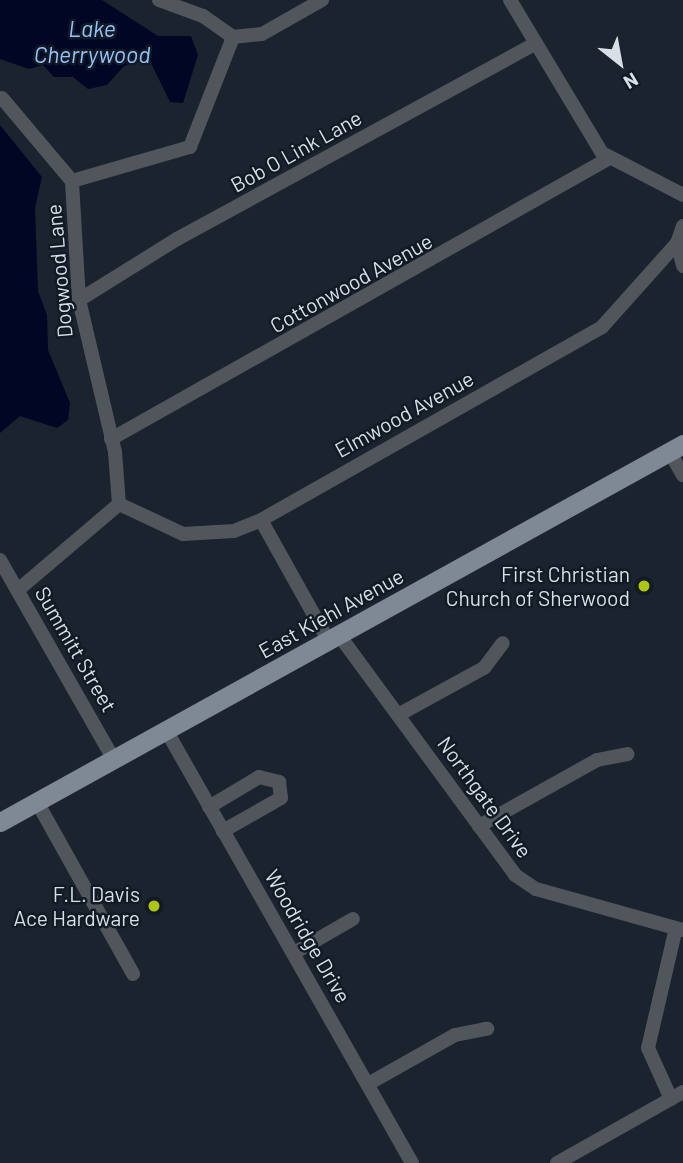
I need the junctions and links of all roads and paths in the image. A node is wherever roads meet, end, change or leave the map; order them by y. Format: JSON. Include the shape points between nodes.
{"nodes":[{"id":1,"x":159,"y":0,"type":"edge"},
{"id":2,"x":323,"y":0,"type":"edge"},
{"id":3,"x":510,"y":0,"type":"edge"},
{"id":4,"x":233,"y":37,"type":"junction"},
{"id":5,"x":536,"y":43,"type":"junction"},
{"id":6,"x":2,"y":99,"type":"dead end"},
{"id":7,"x":608,"y":159,"type":"junction"},
{"id":8,"x":72,"y":181,"type":"junction"},
{"id":9,"x":683,"y":195,"type":"edge"},
{"id":10,"x":683,"y":226,"type":"edge"},
{"id":11,"x":677,"y":243,"type":"junction"},
{"id":12,"x":683,"y":266,"type":"edge"},
{"id":13,"x":79,"y":300,"type":"junction"},
{"id":14,"x":111,"y":439,"type":"junction"},
{"id":15,"x":676,"y":448,"type":"edge"},
{"id":16,"x":683,"y":475,"type":"edge"},
{"id":17,"x":119,"y":504,"type":"junction"},
{"id":18,"x":261,"y":520,"type":"junction"},
{"id":19,"x":0,"y":560,"type":"edge"},
{"id":20,"x":18,"y":590,"type":"junction"},
{"id":21,"x":334,"y":638,"type":"junction"},
{"id":22,"x":503,"y":643,"type":"dead end"},
{"id":23,"x":398,"y":715,"type":"junction"},
{"id":24,"x":166,"y":730,"type":"junction"},
{"id":25,"x":627,"y":754,"type":"dead end"},
{"id":26,"x":114,"y":760,"type":"junction"},
{"id":27,"x":37,"y":802,"type":"junction"},
{"id":28,"x":209,"y":807,"type":"junction"},
{"id":29,"x":0,"y":822,"type":"edge"},
{"id":30,"x":480,"y":826,"type":"junction"},
{"id":31,"x":223,"y":831,"type":"junction"},
{"id":32,"x":353,"y":919,"type":"dead end"},
{"id":33,"x":679,"y":929,"type":"edge"},
{"id":34,"x":294,"y":953,"type":"junction"},
{"id":35,"x":133,"y":974,"type":"dead end"},
{"id":36,"x":487,"y":1029,"type":"dead end"},
{"id":37,"x":368,"y":1084,"type":"junction"},
{"id":38,"x":677,"y":1096,"type":"edge"},
{"id":39,"x":412,"y":1163,"type":"edge"},
{"id":40,"x":557,"y":1163,"type":"edge"}],
"edges":[{"from":1,"to":4,"type":"street","via":[[203,16]]},
{"from":2,"to":4,"type":"street","via":[[262,34]]},
{"from":3,"to":5,"type":"street"},
{"from":4,"to":8,"type":"street","name":"Dogwood Lane","via":[[190,147]]},
{"from":5,"to":7,"type":"street"},
{"from":5,"to":13,"type":"street","name":"Bob O Link Lane","via":[[177,239]]},
{"from":6,"to":8,"type":"street"},
{"from":7,"to":9,"type":"street"},
{"from":7,"to":14,"type":"street","name":"Cottonwood Avenue"},
{"from":8,"to":13,"type":"street","name":"Dogwood Lane"},
{"from":10,"to":11,"type":"street"},
{"from":11,"to":12,"type":"street"},
{"from":11,"to":18,"type":"street","name":"Elmwood Avenue","via":[[601,327]]},
{"from":13,"to":14,"type":"street","name":"Dogwood Lane"},
{"from":14,"to":17,"type":"street","name":"Dogwood Lane"},
{"from":15,"to":16,"type":"street"},
{"from":15,"to":21,"type":"main road","name":"East Kiehl Avenue"},
{"from":17,"to":18,"type":"street","name":"Elmwood Avenue","via":[[183,534],[234,531]]},
{"from":17,"to":20,"type":"street"},
{"from":18,"to":21,"type":"street","name":"Northgate Drive"},
{"from":19,"to":20,"type":"street","name":"Summitt Street"},
{"from":20,"to":26,"type":"street","name":"Summitt Street"},
{"from":21,"to":23,"type":"street","name":"Northgate Drive"},
{"from":21,"to":24,"type":"main road","name":"East Kiehl Avenue"},
{"from":22,"to":23,"type":"street","via":[[484,668]]},
{"from":23,"to":30,"type":"street","name":"Northgate Drive"},
{"from":24,"to":26,"type":"main road","name":"East Kiehl Avenue"},
{"from":24,"to":28,"type":"street","name":"Woodridge Drive"},
{"from":25,"to":30,"type":"street","via":[[597,760]]},
{"from":26,"to":27,"type":"main road","name":"East Kiehl Avenue"},
{"from":27,"to":29,"type":"main road","name":"East Kiehl Avenue"},
{"from":27,"to":35,"type":"street"},
{"from":28,"to":31,"type":"street","name":"Woodridge Drive"},
{"from":28,"to":31,"type":"street","via":[[260,778],[279,782],[281,798]]},
{"from":30,"to":33,"type":"street","name":"Northgate Drive","via":[[528,886]]},
{"from":31,"to":34,"type":"street","name":"Woodridge Drive"},
{"from":32,"to":34,"type":"street"},
{"from":33,"to":38,"type":"street","via":[[648,1048]]},
{"from":34,"to":37,"type":"street","name":"Woodridge Drive"},
{"from":36,"to":37,"type":"street","via":[[455,1035]]},
{"from":37,"to":39,"type":"street","name":"Woodridge Drive"},
{"from":38,"to":40,"type":"street"}]}
